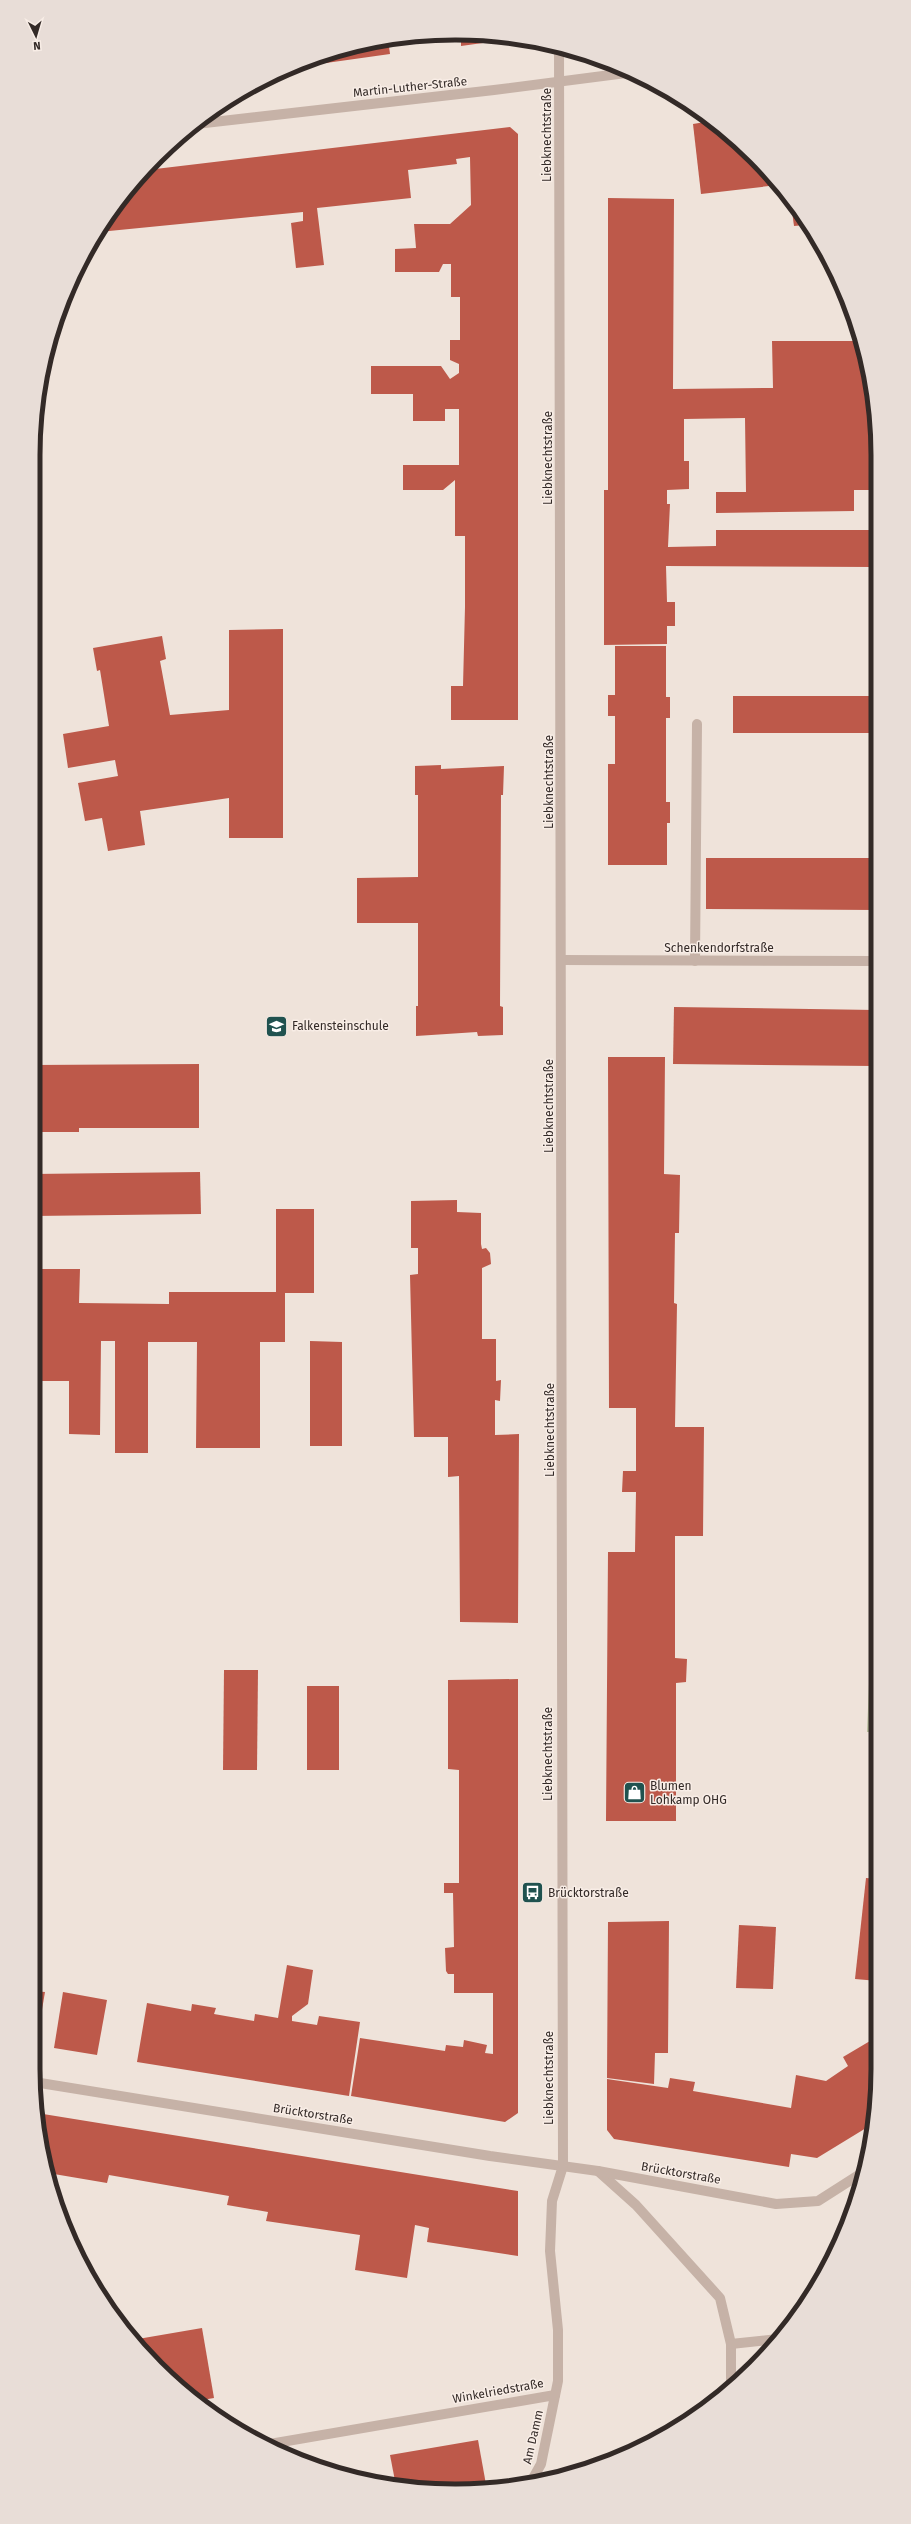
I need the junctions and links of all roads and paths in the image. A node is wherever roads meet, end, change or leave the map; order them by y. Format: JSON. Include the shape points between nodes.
{"nodes":[{"id":1,"x":560,"y":53,"type":"edge"},
{"id":2,"x":619,"y":74,"type":"edge"},
{"id":3,"x":559,"y":80,"type":"junction"},
{"id":4,"x":208,"y":123,"type":"edge"},
{"id":5,"x":698,"y":724,"type":"dead end"},
{"id":6,"x":562,"y":960,"type":"junction"},
{"id":7,"x":871,"y":960,"type":"edge"},
{"id":8,"x":695,"y":961,"type":"junction"},
{"id":9,"x":41,"y":2083,"type":"edge"},
{"id":10,"x":563,"y":2166,"type":"junction"},
{"id":11,"x":598,"y":2171,"type":"junction"},
{"id":12,"x":857,"y":2175,"type":"edge"},
{"id":13,"x":770,"y":2340,"type":"edge"},
{"id":14,"x":731,"y":2344,"type":"junction"},
{"id":15,"x":731,"y":2379,"type":"edge"},
{"id":16,"x":555,"y":2395,"type":"junction"},
{"id":17,"x":276,"y":2443,"type":"edge"},
{"id":18,"x":534,"y":2476,"type":"edge"}],
"edges":[{"from":1,"to":3,"type":"street","name":"Liebknechtstraße"},
{"from":2,"to":3,"type":"street","name":"Martin-Luther-Straße"},
{"from":3,"to":4,"type":"street","name":"Martin-Luther-Straße","via":[[494,90]]},
{"from":3,"to":6,"type":"street","name":"Liebknechtstraße"},
{"from":5,"to":8,"type":"street"},
{"from":6,"to":8,"type":"street","name":"Schenkendorfstraße"},
{"from":6,"to":10,"type":"street","name":"Liebknechtstraße"},
{"from":7,"to":8,"type":"street","name":"Schenkendorfstraße"},
{"from":9,"to":10,"type":"street","name":"Brücktorstraße"},
{"from":10,"to":11,"type":"street","name":"Brücktorstraße"},
{"from":10,"to":16,"type":"street","name":"Winkelriedstraße","via":[[552,2201],[550,2252],[558,2330],[559,2364]]},
{"from":11,"to":12,"type":"street","name":"Brücktorstraße","via":[[776,2204],[818,2200]]},
{"from":11,"to":14,"type":"street","via":[[636,2205],[720,2298]]},
{"from":13,"to":14,"type":"street"},
{"from":14,"to":15,"type":"street"},
{"from":16,"to":17,"type":"street","name":"Winkelriedstraße"},
{"from":16,"to":18,"type":"street","name":"Am Damm","via":[[542,2464]]}]}
